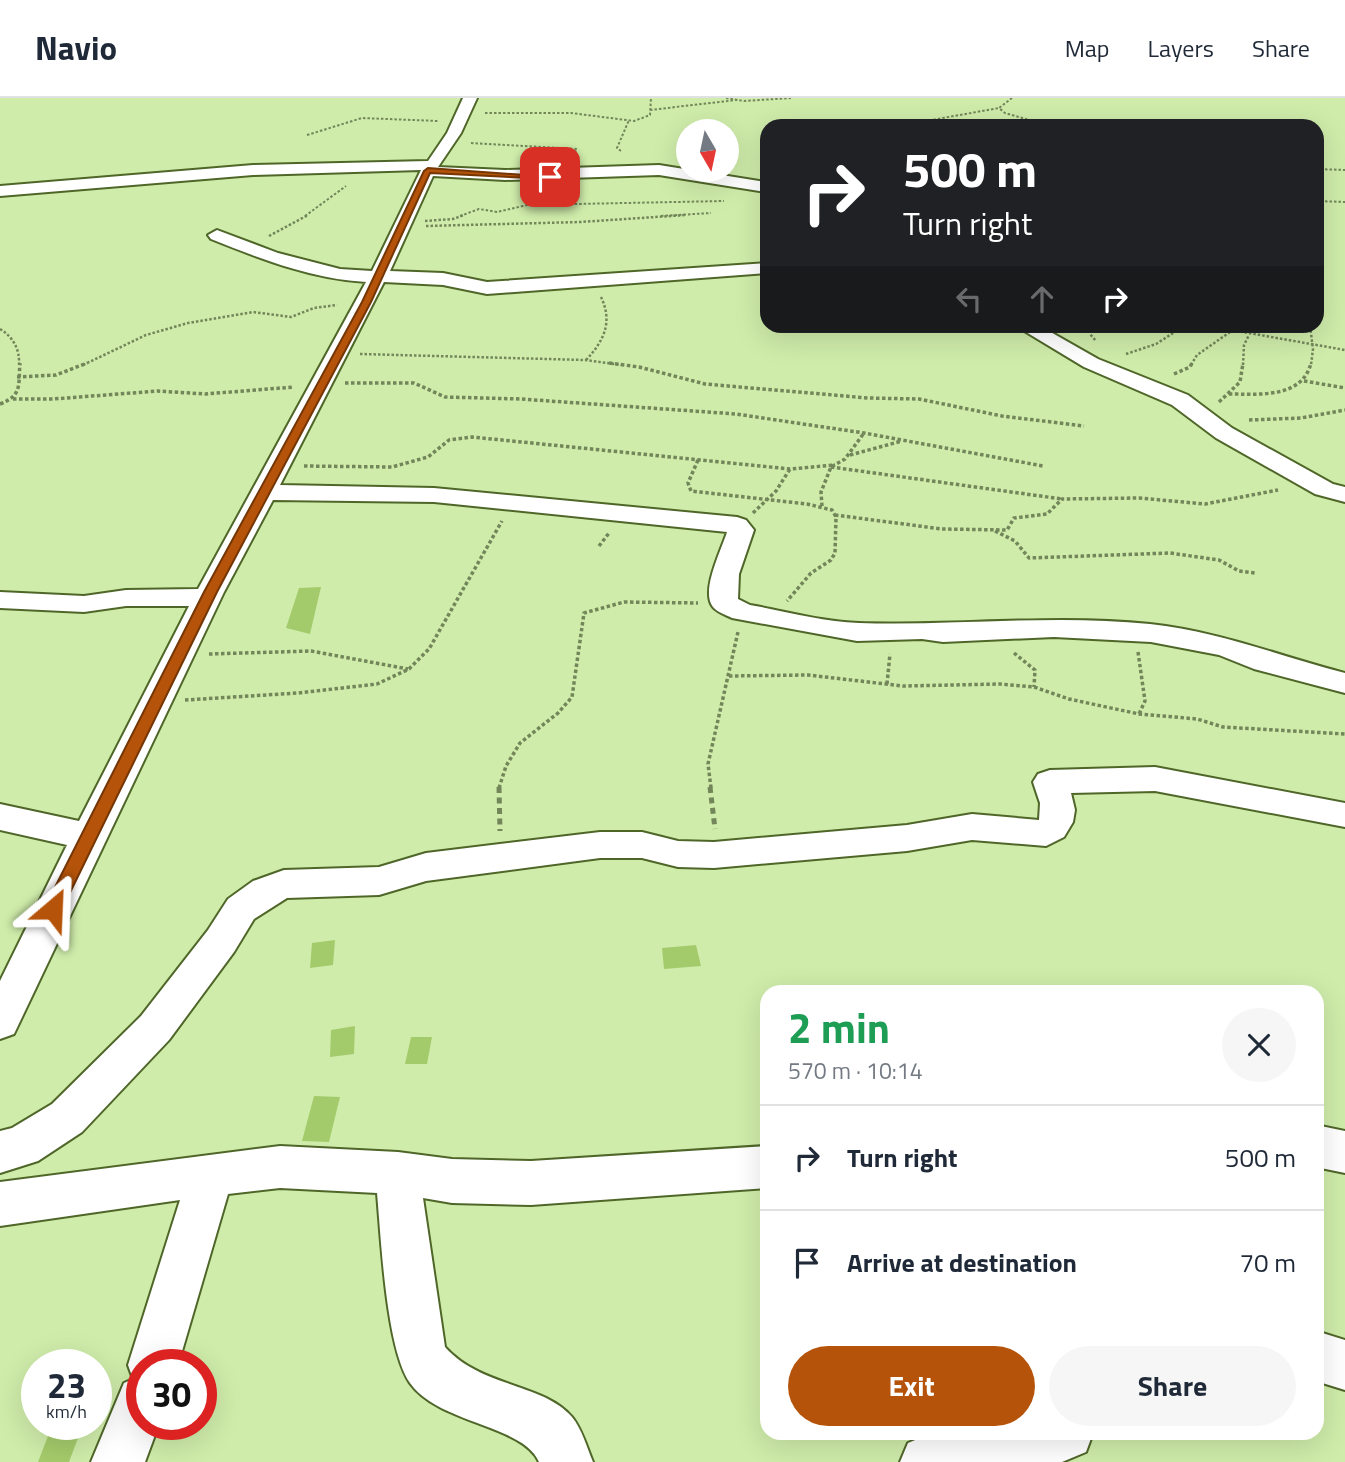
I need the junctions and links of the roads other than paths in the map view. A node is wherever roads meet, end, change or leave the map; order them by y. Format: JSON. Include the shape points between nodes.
{"nodes":[{"id":1,"x":463,"y":112,"type":"edge"},
{"id":2,"x":435,"y":160,"type":"junction"},
{"id":3,"x":676,"y":173,"type":"edge"},
{"id":4,"x":531,"y":175,"type":"junction"},
{"id":5,"x":676,"y":181,"type":"edge"},
{"id":6,"x":721,"y":182,"type":"edge"},
{"id":7,"x":760,"y":186,"type":"edge"},
{"id":8,"x":0,"y":191,"type":"edge"},
{"id":9,"x":217,"y":234,"type":"dead end"},
{"id":10,"x":760,"y":268,"type":"edge"},
{"id":11,"x":372,"y":290,"type":"junction"},
{"id":12,"x":1038,"y":333,"type":"edge"},
{"id":13,"x":270,"y":480,"type":"junction"},
{"id":14,"x":1345,"y":495,"type":"edge"},
{"id":15,"x":208,"y":597,"type":"junction"},
{"id":16,"x":0,"y":600,"type":"edge"},
{"id":17,"x":1345,"y":683,"type":"edge"},
{"id":18,"x":1345,"y":815,"type":"edge"},
{"id":19,"x":0,"y":817,"type":"edge"},
{"id":20,"x":89,"y":836,"type":"junction"},
{"id":21,"x":0,"y":1022,"type":"edge"},
{"id":22,"x":1324,"y":1148,"type":"edge"},
{"id":23,"x":0,"y":1152,"type":"edge"},
{"id":24,"x":1345,"y":1152,"type":"edge"},
{"id":25,"x":760,"y":1167,"type":"edge"},
{"id":26,"x":398,"y":1173,"type":"junction"},
{"id":27,"x":211,"y":1174,"type":"junction"},
{"id":28,"x":0,"y":1204,"type":"edge"},
{"id":29,"x":158,"y":1349,"type":"edge"},
{"id":30,"x":1324,"y":1358,"type":"edge"},
{"id":31,"x":1345,"y":1365,"type":"edge"},
{"id":32,"x":127,"y":1440,"type":"edge"},
{"id":33,"x":1051,"y":1440,"type":"edge"},
{"id":34,"x":118,"y":1462,"type":"edge"},
{"id":35,"x":566,"y":1462,"type":"edge"},
{"id":36,"x":927,"y":1462,"type":"edge"}],
"edges":[{"from":1,"to":2,"type":"street"},
{"from":2,"to":4,"type":"street"},
{"from":2,"to":8,"type":"street"},
{"from":2,"to":11,"type":"street"},
{"from":3,"to":4,"type":"street","via":[[637,169]]},
{"from":4,"to":5,"type":"street"},
{"from":6,"to":7,"type":"street"},
{"from":9,"to":11,"type":"street"},
{"from":10,"to":11,"type":"street","via":[[487,288],[427,277]]},
{"from":11,"to":13,"type":"street"},
{"from":12,"to":14,"type":"street","via":[[1091,363],[1180,400],[1309,481]]},
{"from":13,"to":15,"type":"street"},
{"from":13,"to":17,"type":"street","via":[[739,525],[737,545],[721,582],[744,610],[831,628],[893,633],[1054,628],[1176,636]]},
{"from":15,"to":16,"type":"street","via":[[126,598],[84,604]]},
{"from":15,"to":20,"type":"street"},
{"from":18,"to":23,"type":"street","via":[[1156,779],[1050,782],[1059,809],[1053,828],[1046,833],[972,827],[907,838],[714,855],[626,845],[426,867],[379,881],[295,883],[265,891],[241,909],[155,1028],[67,1118],[22,1146]]},
{"from":19,"to":20,"type":"street"},
{"from":20,"to":21,"type":"street"},
{"from":22,"to":24,"type":"street"},
{"from":25,"to":26,"type":"street","via":[[531,1183],[452,1181]]},
{"from":26,"to":27,"type":"street","via":[[280,1167]]},
{"from":26,"to":35,"type":"street","via":[[407,1259],[426,1364],[449,1385],[530,1420],[555,1436]]},
{"from":27,"to":28,"type":"street"},
{"from":27,"to":29,"type":"street"},
{"from":30,"to":31,"type":"street"},
{"from":32,"to":34,"type":"street"},
{"from":33,"to":36,"type":"street"}]}
